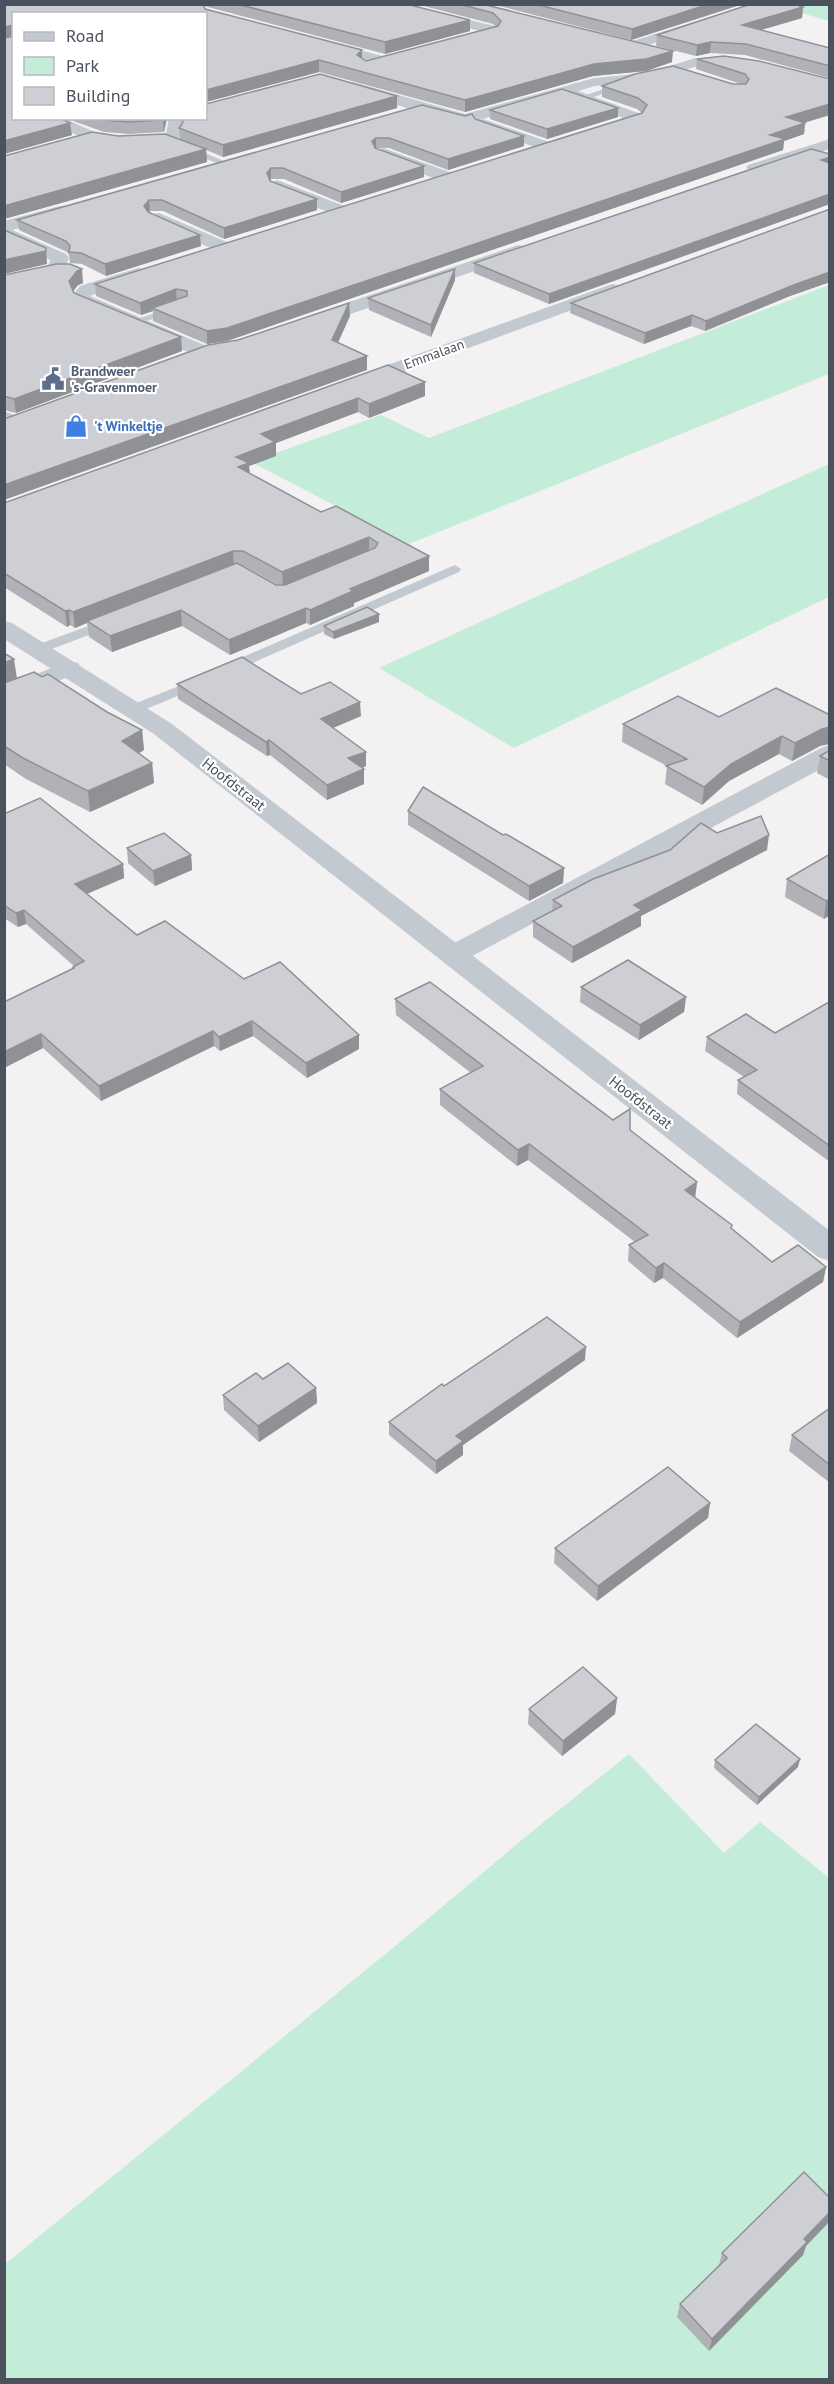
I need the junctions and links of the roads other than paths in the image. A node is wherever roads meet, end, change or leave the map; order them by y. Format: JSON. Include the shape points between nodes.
{"nodes":[{"id":1,"x":386,"y":4,"type":"edge"},
{"id":2,"x":768,"y":4,"type":"edge"},
{"id":3,"x":495,"y":31,"type":"junction"},
{"id":4,"x":304,"y":40,"type":"edge"},
{"id":5,"x":463,"y":40,"type":"edge"},
{"id":6,"x":543,"y":42,"type":"edge"},
{"id":7,"x":633,"y":64,"type":"edge"},
{"id":8,"x":353,"y":69,"type":"edge"},
{"id":9,"x":667,"y":70,"type":"junction"},
{"id":10,"x":341,"y":84,"type":"edge"},
{"id":11,"x":628,"y":84,"type":"edge"},
{"id":12,"x":562,"y":91,"type":"junction"},
{"id":13,"x":582,"y":98,"type":"junction"},
{"id":14,"x":423,"y":108,"type":"junction"},
{"id":15,"x":392,"y":116,"type":"edge"},
{"id":16,"x":52,"y":120,"type":"edge"},
{"id":17,"x":177,"y":120,"type":"edge"},
{"id":18,"x":482,"y":124,"type":"edge"},
{"id":19,"x":93,"y":138,"type":"junction"},
{"id":20,"x":166,"y":140,"type":"junction"},
{"id":21,"x":70,"y":144,"type":"edge"},
{"id":22,"x":830,"y":144,"type":"edge"},
{"id":23,"x":549,"y":147,"type":"junction"},
{"id":24,"x":382,"y":153,"type":"edge"},
{"id":25,"x":527,"y":154,"type":"edge"},
{"id":26,"x":230,"y":161,"type":"joint"},
{"id":27,"x":198,"y":172,"type":"edge"},
{"id":28,"x":736,"y":174,"type":"edge"},
{"id":29,"x":277,"y":185,"type":"edge"},
{"id":30,"x":420,"y":187,"type":"edge"},
{"id":31,"x":361,"y":205,"type":"edge"},
{"id":32,"x":72,"y":208,"type":"edge"},
{"id":33,"x":341,"y":211,"type":"junction"},
{"id":34,"x":156,"y":217,"type":"edge"},
{"id":35,"x":314,"y":219,"type":"edge"},
{"id":36,"x":4,"y":227,"type":"edge"},
{"id":37,"x":4,"y":233,"type":"edge"},
{"id":38,"x":244,"y":241,"type":"edge"},
{"id":39,"x":534,"y":244,"type":"edge"},
{"id":40,"x":223,"y":247,"type":"junction"},
{"id":41,"x":202,"y":254,"type":"edge"},
{"id":42,"x":159,"y":267,"type":"edge"},
{"id":43,"x":72,"y":272,"type":"junction"},
{"id":44,"x":37,"y":274,"type":"edge"},
{"id":45,"x":629,"y":283,"type":"edge"},
{"id":46,"x":105,"y":284,"type":"junction"},
{"id":47,"x":182,"y":306,"type":"edge"},
{"id":48,"x":134,"y":322,"type":"junction"},
{"id":49,"x":287,"y":329,"type":"edge"},
{"id":50,"x":183,"y":360,"type":"edge"},
{"id":51,"x":339,"y":389,"type":"edge"},
{"id":52,"x":40,"y":414,"type":"edge"},
{"id":53,"x":10,"y":421,"type":"edge"},
{"id":54,"x":455,"y":569,"type":"dead end"},
{"id":55,"x":128,"y":614,"type":"edge"},
{"id":56,"x":4,"y":628,"type":"edge"},
{"id":57,"x":39,"y":649,"type":"junction"},
{"id":58,"x":69,"y":668,"type":"junction"},
{"id":59,"x":4,"y":696,"type":"edge"},
{"id":60,"x":134,"y":709,"type":"junction"},
{"id":61,"x":830,"y":753,"type":"edge"},
{"id":62,"x":453,"y":955,"type":"junction"},
{"id":63,"x":830,"y":1249,"type":"edge"}],
"edges":[{"from":1,"to":3,"type":"street"},
{"from":2,"to":9,"type":"street","via":[[626,44],[699,65]]},
{"from":3,"to":5,"type":"street"},
{"from":3,"to":6,"type":"street"},
{"from":4,"to":8,"type":"street","via":[[391,59]]},
{"from":7,"to":9,"type":"street"},
{"from":9,"to":12,"type":"street"},
{"from":10,"to":14,"type":"street"},
{"from":11,"to":13,"type":"lane"},
{"from":12,"to":13,"type":"street"},
{"from":12,"to":14,"type":"street","via":[[465,119]]},
{"from":13,"to":23,"type":"street","via":[[636,117],[631,122]]},
{"from":14,"to":15,"type":"street"},
{"from":16,"to":19,"type":"street"},
{"from":17,"to":20,"type":"street","via":[[173,136]]},
{"from":18,"to":23,"type":"street"},
{"from":19,"to":20,"type":"street"},
{"from":19,"to":21,"type":"street"},
{"from":20,"to":26,"type":"lane"},
{"from":22,"to":28,"type":"street"},
{"from":23,"to":25,"type":"street"},
{"from":24,"to":30,"type":"street","via":[[454,176]]},
{"from":26,"to":27,"type":"street"},
{"from":29,"to":33,"type":"street"},
{"from":31,"to":33,"type":"street"},
{"from":32,"to":36,"type":"street"},
{"from":33,"to":35,"type":"street"},
{"from":34,"to":40,"type":"street"},
{"from":37,"to":43,"type":"street","via":[[60,258]]},
{"from":38,"to":40,"type":"street"},
{"from":39,"to":49,"type":"street"},
{"from":40,"to":41,"type":"street"},
{"from":42,"to":46,"type":"street"},
{"from":43,"to":44,"type":"street"},
{"from":43,"to":46,"type":"street"},
{"from":45,"to":51,"type":"street","name":"Emmalaan"},
{"from":46,"to":48,"type":"street","via":[[86,290],[81,296],[83,300]]},
{"from":47,"to":48,"type":"lane"},
{"from":48,"to":50,"type":"street","via":[[213,351]]},
{"from":52,"to":53,"type":"street"},
{"from":54,"to":60,"type":"lane"},
{"from":55,"to":57,"type":"lane"},
{"from":56,"to":57,"type":"street","name":"Hoofdstraat"},
{"from":57,"to":58,"type":"street","name":"Hoofdstraat"},
{"from":58,"to":59,"type":"street"},
{"from":58,"to":60,"type":"street","name":"Hoofdstraat"},
{"from":60,"to":62,"type":"street","name":"Hoofdstraat"},
{"from":61,"to":62,"type":"street"},
{"from":62,"to":63,"type":"street","name":"Hoofdstraat"}]}
